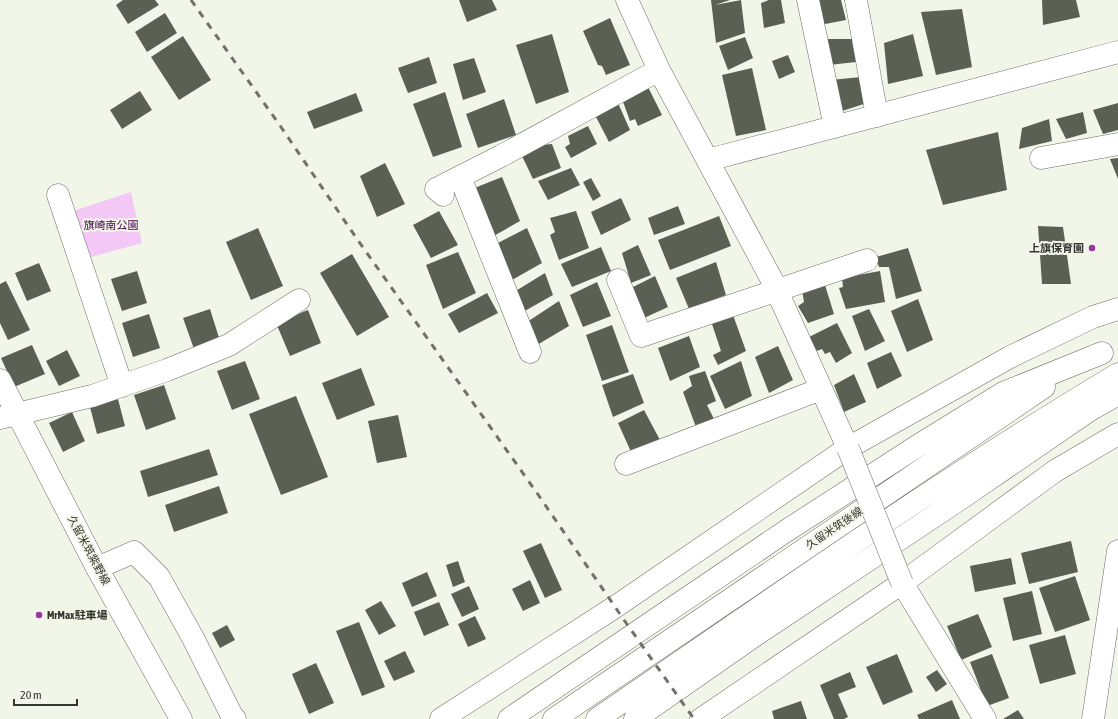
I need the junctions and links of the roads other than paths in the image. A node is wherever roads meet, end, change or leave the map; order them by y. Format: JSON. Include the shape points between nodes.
{"nodes":[{"id":1,"x":627,"y":0,"type":"edge"},
{"id":2,"x":808,"y":0,"type":"edge"},
{"id":3,"x":856,"y":0,"type":"edge"},
{"id":4,"x":1118,"y":52,"type":"edge"},
{"id":5,"x":659,"y":70,"type":"junction"},
{"id":6,"x":877,"y":116,"type":"junction"},
{"id":7,"x":834,"y":127,"type":"junction"},
{"id":8,"x":1118,"y":144,"type":"edge"},
{"id":9,"x":1041,"y":158,"type":"dead end"},
{"id":10,"x":708,"y":160,"type":"junction"},
{"id":11,"x":460,"y":177,"type":"junction"},
{"id":12,"x":58,"y":195,"type":"dead end"},
{"id":13,"x":443,"y":195,"type":"dead end"},
{"id":14,"x":867,"y":260,"type":"dead end"},
{"id":15,"x":618,"y":280,"type":"dead end"},
{"id":16,"x":776,"y":290,"type":"junction"},
{"id":17,"x":299,"y":300,"type":"dead end"},
{"id":18,"x":1118,"y":308,"type":"edge"},
{"id":19,"x":1110,"y":349,"type":"edge"},
{"id":20,"x":530,"y":352,"type":"dead end"},
{"id":21,"x":1118,"y":374,"type":"edge"},
{"id":22,"x":0,"y":380,"type":"edge"},
{"id":23,"x":122,"y":386,"type":"junction"},
{"id":24,"x":821,"y":389,"type":"junction"},
{"id":25,"x":1118,"y":394,"type":"edge"},
{"id":26,"x":9,"y":416,"type":"edge"},
{"id":27,"x":1118,"y":434,"type":"edge"},
{"id":28,"x":848,"y":448,"type":"junction"},
{"id":29,"x":626,"y":464,"type":"dead end"},
{"id":30,"x":1118,"y":551,"type":"edge"},
{"id":31,"x":97,"y":568,"type":"junction"},
{"id":32,"x":902,"y":583,"type":"junction"},
{"id":33,"x":181,"y":719,"type":"edge"},
{"id":34,"x":235,"y":719,"type":"edge"},
{"id":35,"x":441,"y":719,"type":"edge"},
{"id":36,"x":509,"y":719,"type":"edge"},
{"id":37,"x":554,"y":719,"type":"edge"},
{"id":38,"x":597,"y":719,"type":"edge"},
{"id":39,"x":635,"y":719,"type":"edge"},
{"id":40,"x":701,"y":719,"type":"edge"},
{"id":41,"x":985,"y":719,"type":"edge"},
{"id":42,"x":1093,"y":719,"type":"edge"}],
"edges":[{"from":1,"to":5,"type":"street"},
{"from":2,"to":7,"type":"street"},
{"from":3,"to":6,"type":"street"},
{"from":4,"to":6,"type":"street"},
{"from":5,"to":10,"type":"street"},
{"from":5,"to":11,"type":"street"},
{"from":6,"to":7,"type":"street"},
{"from":7,"to":10,"type":"street"},
{"from":8,"to":9,"type":"street"},
{"from":10,"to":16,"type":"street"},
{"from":11,"to":13,"type":"street","via":[[436,189]]},
{"from":11,"to":20,"type":"street"},
{"from":12,"to":23,"type":"street"},
{"from":14,"to":16,"type":"street"},
{"from":15,"to":16,"type":"street","via":[[641,336]]},
{"from":16,"to":24,"type":"street"},
{"from":17,"to":23,"type":"street","via":[[229,345]]},
{"from":18,"to":28,"type":"street","via":[[1093,317],[1010,357]]},
{"from":19,"to":36,"type":"street","via":[[1002,393],[786,531]]},
{"from":19,"to":37,"type":"street","name":"久留米筑後線","via":[[1057,377]]},
{"from":21,"to":38,"type":"street","via":[[940,485]]},
{"from":22,"to":26,"type":"street","name":"久留米筑紫野線"},
{"from":23,"to":26,"type":"street"},
{"from":24,"to":28,"type":"street"},
{"from":24,"to":29,"type":"street"},
{"from":25,"to":39,"type":"street","via":[[1090,410],[757,634]]},
{"from":26,"to":31,"type":"street","name":"久留米筑紫野線"},
{"from":27,"to":32,"type":"street","via":[[1055,471]]},
{"from":28,"to":32,"type":"street","bridge":true},
{"from":28,"to":35,"type":"street","via":[[615,607]]},
{"from":30,"to":42,"type":"street"},
{"from":31,"to":33,"type":"street","name":"久留米筑紫野線"},
{"from":31,"to":34,"type":"street","via":[[134,552],[159,577]]},
{"from":32,"to":40,"type":"street"},
{"from":32,"to":41,"type":"street"}]}
